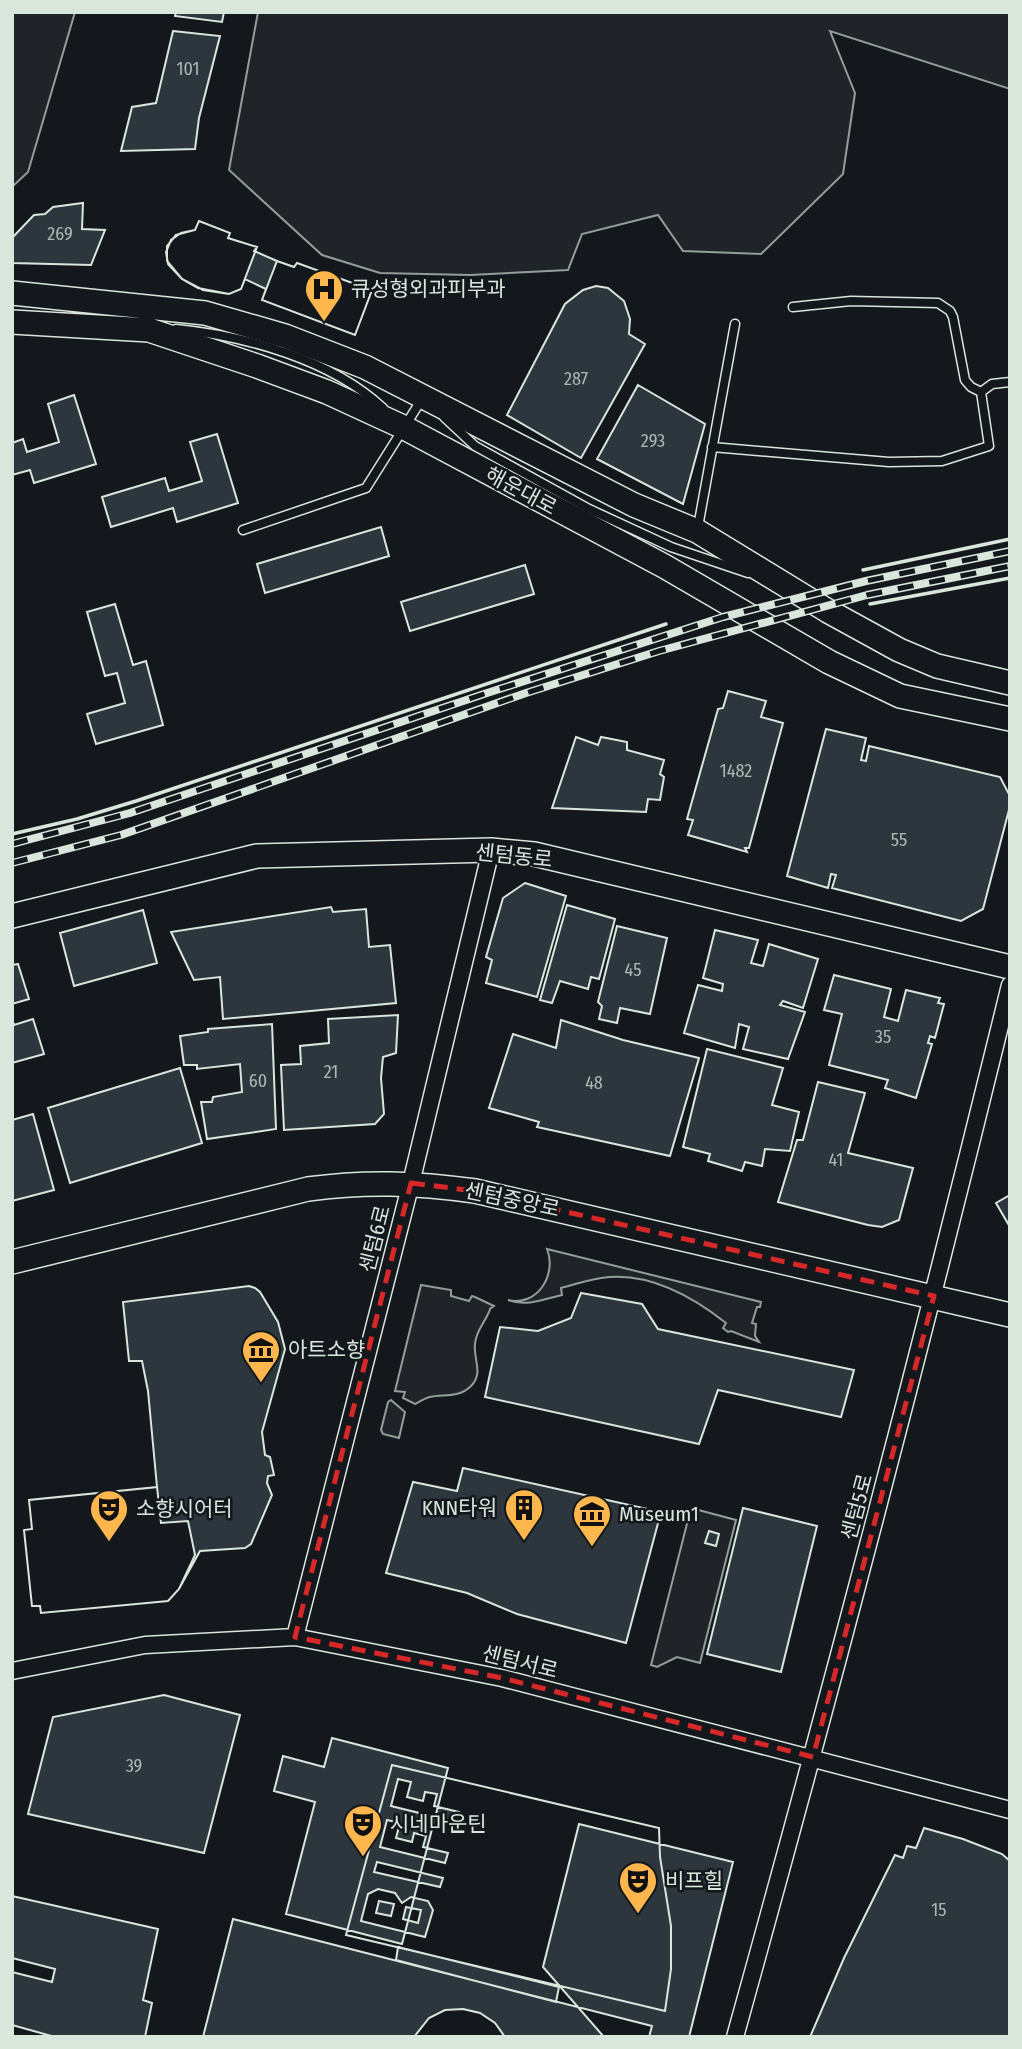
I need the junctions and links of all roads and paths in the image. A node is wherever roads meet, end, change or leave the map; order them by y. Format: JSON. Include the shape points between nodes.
{"nodes":[{"id":1,"x":12,"y":293,"type":"edge"},
{"id":2,"x":793,"y":307,"type":"dead end"},
{"id":3,"x":12,"y":322,"type":"edge"},
{"id":4,"x":734,"y":324,"type":"dead end"},
{"id":5,"x":1010,"y":382,"type":"edge"},
{"id":6,"x":981,"y":392,"type":"junction"},
{"id":7,"x":423,"y":398,"type":"junction"},
{"id":8,"x":403,"y":427,"type":"junction"},
{"id":9,"x":712,"y":447,"type":"junction"},
{"id":10,"x":243,"y":530,"type":"dead end"},
{"id":11,"x":697,"y":531,"type":"junction"},
{"id":12,"x":787,"y":586,"type":"junction"},
{"id":13,"x":1010,"y":683,"type":"edge"},
{"id":14,"x":1010,"y":719,"type":"edge"},
{"id":15,"x":491,"y":850,"type":"junction"},
{"id":16,"x":12,"y":916,"type":"edge"},
{"id":17,"x":1010,"y":967,"type":"edge"},
{"id":18,"x":1010,"y":985,"type":"edge"},
{"id":19,"x":411,"y":1183,"type":"junction"},
{"id":20,"x":12,"y":1262,"type":"edge"},
{"id":21,"x":934,"y":1296,"type":"junction"},
{"id":22,"x":1010,"y":1315,"type":"edge"},
{"id":23,"x":295,"y":1637,"type":"junction"},
{"id":24,"x":12,"y":1671,"type":"edge"},
{"id":25,"x":813,"y":1757,"type":"junction"},
{"id":26,"x":1010,"y":1810,"type":"edge"},
{"id":27,"x":735,"y":2037,"type":"edge"}],
"edges":[{"from":1,"to":7,"type":"main road","name":"해운대로","via":[[205,313],[285,336],[365,367]]},
{"from":2,"to":6,"type":"lane","via":[[851,301],[938,303],[953,317],[965,380]]},
{"from":3,"to":8,"type":"main road","name":"해운대로","via":[[149,330],[327,392]]},
{"from":4,"to":9,"type":"lane"},
{"from":5,"to":6,"type":"lane","via":[[992,384]]},
{"from":6,"to":9,"type":"lane","via":[[989,446],[942,461],[889,462]]},
{"from":7,"to":8,"type":"lane"},
{"from":7,"to":11,"type":"main road","name":"해운대로","via":[[634,505]]},
{"from":7,"to":12,"type":"lane","via":[[475,446],[589,509],[671,547]]},
{"from":8,"to":10,"type":"lane","via":[[366,488]]},
{"from":8,"to":14,"type":"main road","name":"해운대로","via":[[664,566],[829,662],[900,696]]},
{"from":9,"to":11,"type":"lane"},
{"from":11,"to":12,"type":"main road","name":"해운대로"},
{"from":12,"to":13,"type":"main road","name":"해운대로","via":[[899,650],[937,666]]},
{"from":15,"to":16,"type":"main road","name":"센텀동로","via":[[257,856]]},
{"from":15,"to":17,"type":"main road","name":"센텀동로","via":[[534,854]]},
{"from":15,"to":19,"type":"street","name":"센텀6로"},
{"from":18,"to":21,"type":"street","name":"센텀5로"},
{"from":19,"to":20,"type":"main road","name":"센텀중앙로","via":[[349,1183],[308,1189]]},
{"from":19,"to":21,"type":"main road","name":"센텀중앙로","via":[[475,1191]]},
{"from":19,"to":23,"type":"street","name":"센텀6로"},
{"from":21,"to":22,"type":"main road","name":"센텀중앙로"},
{"from":21,"to":25,"type":"street","name":"센텀5로"},
{"from":23,"to":24,"type":"street","name":"센텀서로","via":[[145,1645]]},
{"from":23,"to":25,"type":"street","name":"센텀서로","via":[[502,1678]]},
{"from":25,"to":26,"type":"street","name":"센텀서로"},
{"from":25,"to":27,"type":"street","name":"센텀5로"}]}
